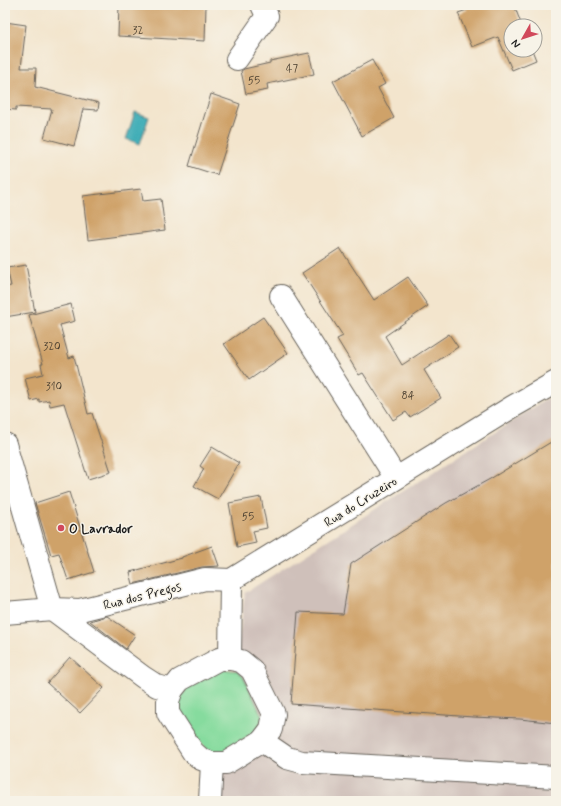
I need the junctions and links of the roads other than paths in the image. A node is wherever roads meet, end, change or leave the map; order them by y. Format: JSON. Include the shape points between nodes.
{"nodes":[{"id":1,"x":262,"y":5,"type":"edge"},
{"id":2,"x":238,"y":59,"type":"dead end"},
{"id":3,"x":281,"y":296,"type":"dead end"},
{"id":4,"x":556,"y":382,"type":"edge"},
{"id":5,"x":5,"y":444,"type":"edge"},
{"id":6,"x":396,"y":478,"type":"junction"},
{"id":7,"x":232,"y":580,"type":"junction"},
{"id":8,"x":52,"y":609,"type":"junction"},
{"id":9,"x":5,"y":613,"type":"edge"},
{"id":10,"x":230,"y":658,"type":"junction"},
{"id":11,"x":172,"y":690,"type":"junction"},
{"id":12,"x":262,"y":741,"type":"junction"},
{"id":13,"x":212,"y":763,"type":"junction"},
{"id":14,"x":556,"y":777,"type":"edge"},
{"id":15,"x":210,"y":801,"type":"edge"}],
"edges":[{"from":1,"to":2,"type":"street","via":[[267,16]]},
{"from":3,"to":6,"type":"street"},
{"from":4,"to":6,"type":"street","name":"Rua do Cruzeiro"},
{"from":5,"to":8,"type":"street"},
{"from":6,"to":7,"type":"street","name":"Rua do Cruzeiro"},
{"from":7,"to":8,"type":"street","name":"Rua dos Pregos","via":[[205,579],[80,610]]},
{"from":7,"to":10,"type":"street"},
{"from":8,"to":9,"type":"street","name":"Rua dos Pregos"},
{"from":8,"to":11,"type":"street","via":[[143,677],[157,686]]},
{"from":10,"to":11,"type":"street","via":[[220,659],[186,676]]},
{"from":10,"to":12,"type":"street","via":[[241,661],[252,670],[274,714],[271,729]]},
{"from":11,"to":13,"type":"street","via":[[168,701],[168,713],[193,752]]},
{"from":12,"to":13,"type":"street","via":[[226,763]]},
{"from":12,"to":14,"type":"street","via":[[287,758],[302,762]]},
{"from":13,"to":15,"type":"street"}]}
